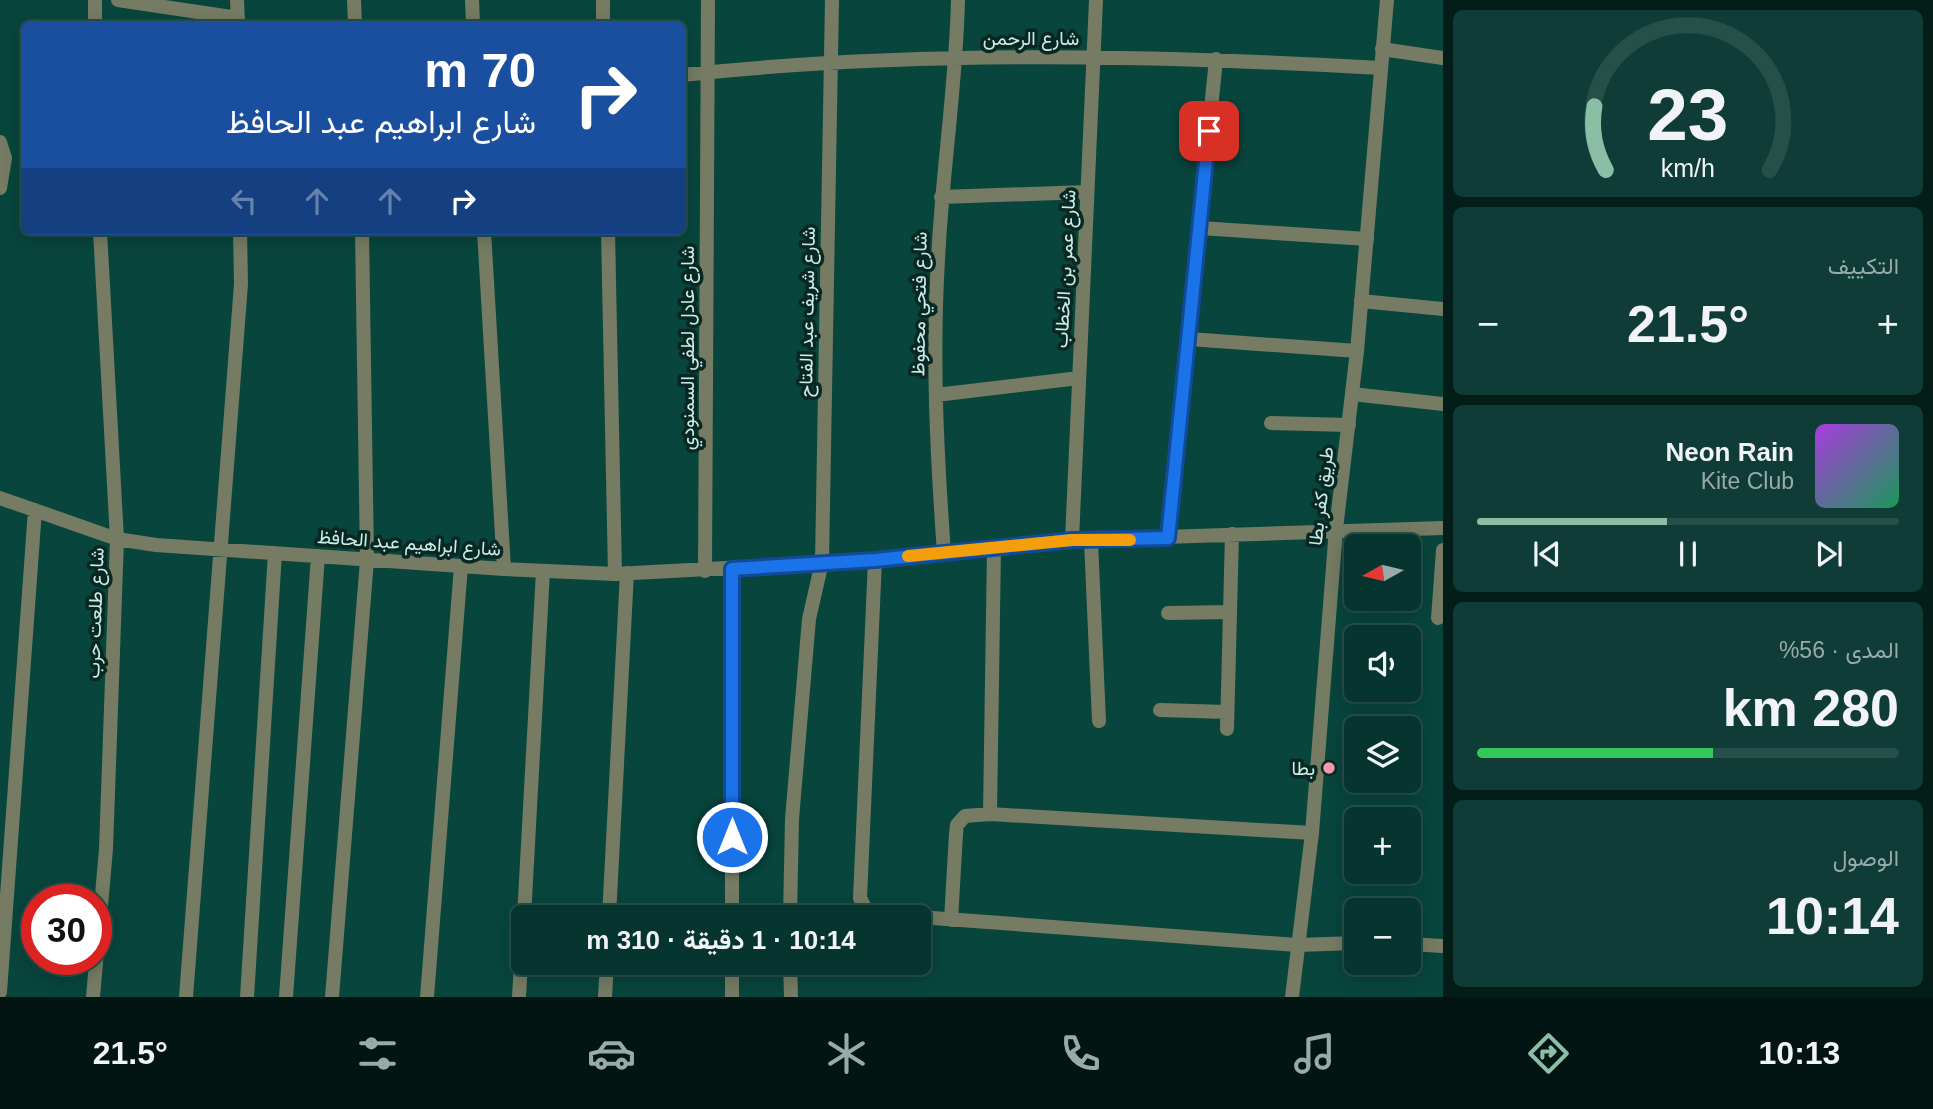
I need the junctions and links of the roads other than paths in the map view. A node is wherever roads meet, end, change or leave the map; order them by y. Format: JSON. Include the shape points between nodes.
{"nodes":[{"id":1,"x":95,"y":0,"type":"edge"},
{"id":2,"x":118,"y":0,"type":"edge"},
{"id":3,"x":237,"y":0,"type":"edge"},
{"id":4,"x":354,"y":0,"type":"edge"},
{"id":5,"x":471,"y":0,"type":"edge"},
{"id":6,"x":603,"y":0,"type":"edge"},
{"id":7,"x":709,"y":0,"type":"edge"},
{"id":8,"x":832,"y":0,"type":"edge"},
{"id":9,"x":958,"y":0,"type":"edge"},
{"id":10,"x":1097,"y":0,"type":"edge"},
{"id":11,"x":1387,"y":0,"type":"edge"},
{"id":12,"x":95,"y":21,"type":"edge"},
{"id":13,"x":238,"y":21,"type":"edge"},
{"id":14,"x":355,"y":21,"type":"edge"},
{"id":15,"x":473,"y":21,"type":"edge"},
{"id":16,"x":603,"y":21,"type":"edge"},
{"id":17,"x":1382,"y":50,"type":"junction"},
{"id":18,"x":1094,"y":57,"type":"junction"},
{"id":19,"x":956,"y":58,"type":"junction"},
{"id":20,"x":1443,"y":58,"type":"edge"},
{"id":21,"x":1216,"y":59,"type":"junction"},
{"id":22,"x":831,"y":64,"type":"junction"},
{"id":23,"x":1381,"y":68,"type":"junction"},
{"id":24,"x":707,"y":73,"type":"junction"},
{"id":25,"x":686,"y":75,"type":"edge"},
{"id":26,"x":0,"y":142,"type":"edge"},
{"id":27,"x":0,"y":188,"type":"edge"},
{"id":28,"x":1087,"y":192,"type":"junction"},
{"id":29,"x":942,"y":197,"type":"junction"},
{"id":30,"x":1199,"y":228,"type":"junction"},
{"id":31,"x":100,"y":235,"type":"edge"},
{"id":32,"x":240,"y":235,"type":"edge"},
{"id":33,"x":362,"y":235,"type":"edge"},
{"id":34,"x":484,"y":235,"type":"edge"},
{"id":35,"x":608,"y":235,"type":"edge"},
{"id":36,"x":1367,"y":239,"type":"junction"},
{"id":37,"x":1361,"y":301,"type":"junction"},
{"id":38,"x":1443,"y":309,"type":"edge"},
{"id":39,"x":1189,"y":339,"type":"junction"},
{"id":40,"x":1357,"y":351,"type":"junction"},
{"id":41,"x":1079,"y":378,"type":"junction"},
{"id":42,"x":1352,"y":394,"type":"junction"},
{"id":43,"x":936,"y":395,"type":"junction"},
{"id":44,"x":1443,"y":404,"type":"edge"},
{"id":45,"x":1271,"y":423,"type":"dead end"},
{"id":46,"x":1349,"y":425,"type":"junction"},
{"id":47,"x":0,"y":498,"type":"edge"},
{"id":48,"x":35,"y":510,"type":"junction"},
{"id":49,"x":1443,"y":528,"type":"edge"},
{"id":50,"x":1335,"y":529,"type":"junction"},
{"id":51,"x":1232,"y":534,"type":"junction"},
{"id":52,"x":1168,"y":538,"type":"junction"},
{"id":53,"x":117,"y":539,"type":"junction"},
{"id":54,"x":1072,"y":540,"type":"junction"},
{"id":55,"x":1091,"y":541,"type":"junction"},
{"id":56,"x":994,"y":548,"type":"junction"},
{"id":57,"x":222,"y":549,"type":"junction"},
{"id":58,"x":1443,"y":550,"type":"edge"},
{"id":59,"x":275,"y":553,"type":"junction"},
{"id":60,"x":944,"y":553,"type":"junction"},
{"id":61,"x":318,"y":556,"type":"junction"},
{"id":62,"x":367,"y":560,"type":"junction"},
{"id":63,"x":875,"y":560,"type":"junction"},
{"id":64,"x":822,"y":562,"type":"junction"},
{"id":65,"x":461,"y":566,"type":"junction"},
{"id":66,"x":504,"y":569,"type":"junction"},
{"id":67,"x":732,"y":569,"type":"junction"},
{"id":68,"x":543,"y":571,"type":"junction"},
{"id":69,"x":705,"y":571,"type":"junction"},
{"id":70,"x":621,"y":573,"type":"junction"},
{"id":71,"x":1230,"y":612,"type":"junction"},
{"id":72,"x":1168,"y":613,"type":"dead end"},
{"id":73,"x":1438,"y":618,"type":"dead end"},
{"id":74,"x":1160,"y":710,"type":"dead end"},
{"id":75,"x":1227,"y":712,"type":"junction"},
{"id":76,"x":1100,"y":721,"type":"dead end"},
{"id":77,"x":1227,"y":729,"type":"dead end"},
{"id":78,"x":990,"y":814,"type":"junction"},
{"id":79,"x":1312,"y":833,"type":"junction"},
{"id":80,"x":525,"y":905,"type":"edge"},
{"id":81,"x":609,"y":905,"type":"edge"},
{"id":82,"x":732,"y":905,"type":"edge"},
{"id":83,"x":790,"y":905,"type":"edge"},
{"id":84,"x":864,"y":905,"type":"edge"},
{"id":85,"x":931,"y":918,"type":"edge"},
{"id":86,"x":951,"y":920,"type":"junction"},
{"id":87,"x":1344,"y":944,"type":"edge"},
{"id":88,"x":1421,"y":945,"type":"edge"},
{"id":89,"x":1297,"y":946,"type":"junction"},
{"id":90,"x":1443,"y":946,"type":"edge"},
{"id":91,"x":520,"y":975,"type":"edge"},
{"id":92,"x":606,"y":975,"type":"edge"},
{"id":93,"x":732,"y":975,"type":"edge"},
{"id":94,"x":790,"y":975,"type":"edge"},
{"id":95,"x":0,"y":992,"type":"edge"},
{"id":96,"x":93,"y":997,"type":"edge"},
{"id":97,"x":186,"y":997,"type":"edge"},
{"id":98,"x":247,"y":997,"type":"edge"},
{"id":99,"x":286,"y":997,"type":"edge"},
{"id":100,"x":332,"y":997,"type":"edge"},
{"id":101,"x":426,"y":997,"type":"edge"},
{"id":102,"x":519,"y":997,"type":"edge"},
{"id":103,"x":605,"y":997,"type":"edge"},
{"id":104,"x":732,"y":997,"type":"edge"},
{"id":105,"x":791,"y":997,"type":"edge"},
{"id":106,"x":1292,"y":997,"type":"edge"}],
"edges":[{"from":1,"to":12,"type":"street"},
{"from":2,"to":13,"type":"street"},
{"from":3,"to":13,"type":"street"},
{"from":4,"to":14,"type":"street"},
{"from":5,"to":15,"type":"street"},
{"from":6,"to":16,"type":"street"},
{"from":7,"to":24,"type":"street","name":"شارع عادل لطفي السمنودي"},
{"from":8,"to":22,"type":"street","name":"شارع شريف عبد الفتاح"},
{"from":9,"to":19,"type":"street","name":"شارع فتحي محفوظ"},
{"from":10,"to":18,"type":"street","name":"شارع عمر بن الخطاب"},
{"from":11,"to":17,"type":"street","name":"طريق كفر بطا"},
{"from":17,"to":20,"type":"street"},
{"from":17,"to":23,"type":"street","name":"طريق كفر بطا"},
{"from":18,"to":19,"type":"street","name":"شارع الرحمن"},
{"from":18,"to":21,"type":"street","name":"شارع الرحمن"},
{"from":18,"to":28,"type":"street","name":"شارع عمر بن الخطاب"},
{"from":19,"to":22,"type":"street","name":"شارع الرحمن"},
{"from":19,"to":29,"type":"street","name":"شارع فتحي محفوظ"},
{"from":21,"to":23,"type":"street","name":"شارع الرحمن"},
{"from":21,"to":30,"type":"street"},
{"from":22,"to":24,"type":"street","name":"شارع الرحمن"},
{"from":22,"to":64,"type":"street","name":"شارع شريف عبد الفتاح"},
{"from":23,"to":36,"type":"street","name":"طريق كفر بطا"},
{"from":24,"to":25,"type":"street","name":"شارع الرحمن"},
{"from":24,"to":69,"type":"street","name":"شارع عادل لطفي السمنودي"},
{"from":26,"to":27,"type":"street","via":[[5,158]]},
{"from":28,"to":29,"type":"street"},
{"from":28,"to":41,"type":"street","name":"شارع عمر بن الخطاب"},
{"from":29,"to":43,"type":"street","name":"شارع فتحي محفوظ"},
{"from":30,"to":36,"type":"street"},
{"from":30,"to":39,"type":"street"},
{"from":31,"to":53,"type":"street","name":"شارع طلعت حرب"},
{"from":32,"to":57,"type":"street","via":[[241,284]]},
{"from":33,"to":62,"type":"street"},
{"from":34,"to":66,"type":"street"},
{"from":35,"to":70,"type":"street"},
{"from":36,"to":37,"type":"street","name":"طريق كفر بطا"},
{"from":37,"to":38,"type":"street"},
{"from":37,"to":40,"type":"street","name":"طريق كفر بطا"},
{"from":39,"to":40,"type":"street"},
{"from":39,"to":52,"type":"street"},
{"from":40,"to":42,"type":"street","name":"طريق كفر بطا"},
{"from":41,"to":43,"type":"street"},
{"from":41,"to":54,"type":"street","name":"شارع عمر بن الخطاب"},
{"from":42,"to":44,"type":"street"},
{"from":42,"to":46,"type":"street","name":"طريق كفر بطا"},
{"from":43,"to":60,"type":"street","name":"شارع فتحي محفوظ"},
{"from":45,"to":46,"type":"street"},
{"from":46,"to":50,"type":"street","name":"طريق كفر بطا"},
{"from":47,"to":48,"type":"street","name":"شارع ابراهيم عبد الحافظ"},
{"from":48,"to":53,"type":"street","name":"شارع ابراهيم عبد الحافظ"},
{"from":48,"to":95,"type":"street"},
{"from":49,"to":50,"type":"street","name":"شارع ابراهيم عبد الحافظ"},
{"from":50,"to":51,"type":"street","name":"شارع ابراهيم عبد الحافظ"},
{"from":50,"to":79,"type":"street","name":"طريق كفر بطا"},
{"from":51,"to":52,"type":"street","name":"شارع ابراهيم عبد الحافظ"},
{"from":51,"to":71,"type":"street"},
{"from":52,"to":55,"type":"street","name":"شارع ابراهيم عبد الحافظ"},
{"from":53,"to":57,"type":"street","name":"شارع ابراهيم عبد الحافظ"},
{"from":53,"to":96,"type":"street","name":"شارع طلعت حرب","via":[[106,849]]},
{"from":54,"to":55,"type":"street","name":"شارع ابراهيم عبد الحافظ"},
{"from":54,"to":56,"type":"street","name":"شارع ابراهيم عبد الحافظ"},
{"from":55,"to":76,"type":"street"},
{"from":56,"to":60,"type":"street","name":"شارع ابراهيم عبد الحافظ"},
{"from":56,"to":78,"type":"street"},
{"from":57,"to":59,"type":"street","name":"شارع ابراهيم عبد الحافظ"},
{"from":57,"to":97,"type":"street"},
{"from":58,"to":73,"type":"street"},
{"from":59,"to":61,"type":"street","name":"شارع ابراهيم عبد الحافظ"},
{"from":59,"to":98,"type":"street"},
{"from":60,"to":63,"type":"street","name":"شارع ابراهيم عبد الحافظ"},
{"from":61,"to":62,"type":"street","name":"شارع ابراهيم عبد الحافظ"},
{"from":61,"to":99,"type":"street"},
{"from":62,"to":65,"type":"street","name":"شارع ابراهيم عبد الحافظ"},
{"from":62,"to":100,"type":"street"},
{"from":63,"to":64,"type":"street","name":"شارع ابراهيم عبد الحافظ"},
{"from":63,"to":84,"type":"street","via":[[860,898]]},
{"from":64,"to":67,"type":"street","name":"شارع ابراهيم عبد الحافظ"},
{"from":64,"to":83,"type":"street","name":"شارع شريف عبد الفتاح","via":[[809,619],[792,819]]},
{"from":65,"to":66,"type":"street","name":"شارع ابراهيم عبد الحافظ"},
{"from":65,"to":101,"type":"street"},
{"from":66,"to":68,"type":"street","name":"شارع ابراهيم عبد الحافظ"},
{"from":67,"to":69,"type":"street","name":"شارع ابراهيم عبد الحافظ"},
{"from":67,"to":82,"type":"street"},
{"from":68,"to":70,"type":"street","name":"شارع ابراهيم عبد الحافظ"},
{"from":68,"to":80,"type":"street"},
{"from":69,"to":70,"type":"street","name":"شارع ابراهيم عبد الحافظ"},
{"from":70,"to":81,"type":"street"},
{"from":71,"to":72,"type":"street"},
{"from":71,"to":75,"type":"street"},
{"from":74,"to":75,"type":"street"},
{"from":75,"to":77,"type":"street"},
{"from":78,"to":79,"type":"street"},
{"from":78,"to":86,"type":"street","via":[[965,816],[957,825]]},
{"from":79,"to":89,"type":"street","name":"طريق كفر بطا"},
{"from":85,"to":86,"type":"street"},
{"from":86,"to":89,"type":"street"},
{"from":87,"to":89,"type":"street"},
{"from":88,"to":90,"type":"street"},
{"from":89,"to":106,"type":"street","name":"طريق كفر بطا"},
{"from":91,"to":102,"type":"street"},
{"from":92,"to":103,"type":"street"},
{"from":93,"to":104,"type":"street"},
{"from":94,"to":105,"type":"street"}]}
